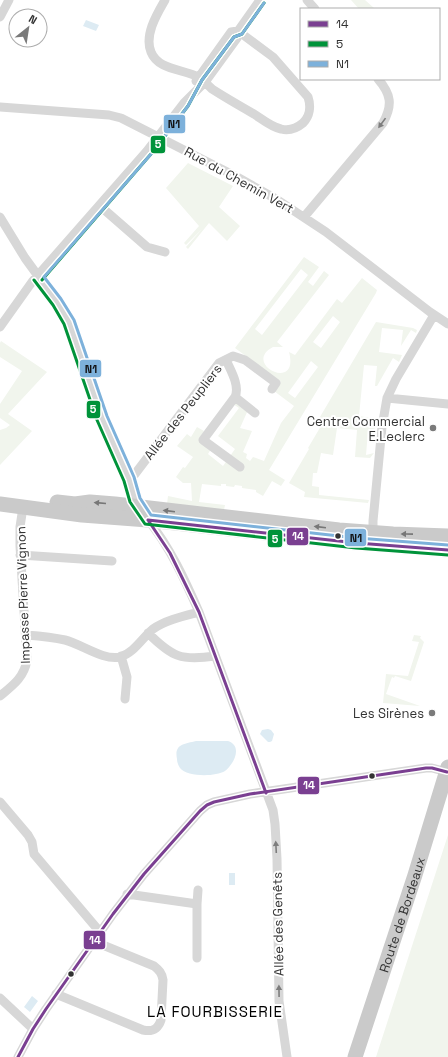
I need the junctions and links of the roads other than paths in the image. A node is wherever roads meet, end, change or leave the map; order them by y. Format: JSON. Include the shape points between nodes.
{"nodes":[{"id":1,"x":9,"y":0,"type":"edge"},
{"id":2,"x":165,"y":0,"type":"edge"},
{"id":3,"x":260,"y":0,"type":"edge"},
{"id":4,"x":307,"y":0,"type":"edge"},
{"id":5,"x":314,"y":8,"type":"edge"},
{"id":6,"x":0,"y":16,"type":"edge"},
{"id":7,"x":238,"y":31,"type":"junction"},
{"id":8,"x":201,"y":79,"type":"junction"},
{"id":9,"x":379,"y":80,"type":"edge"},
{"id":10,"x":0,"y":107,"type":"edge"},
{"id":11,"x":158,"y":137,"type":"junction"},
{"id":12,"x":100,"y":206,"type":"junction"},
{"id":13,"x":0,"y":217,"type":"edge"},
{"id":14,"x":304,"y":217,"type":"junction"},
{"id":15,"x":165,"y":252,"type":"dead end"},
{"id":16,"x":38,"y":277,"type":"junction"},
{"id":17,"x":434,"y":316,"type":"junction"},
{"id":18,"x":448,"y":324,"type":"edge"},
{"id":19,"x":0,"y":327,"type":"edge"},
{"id":20,"x":226,"y":360,"type":"junction"},
{"id":21,"x":272,"y":389,"type":"dead end"},
{"id":22,"x":235,"y":397,"type":"junction"},
{"id":23,"x":387,"y":398,"type":"junction"},
{"id":24,"x":448,"y":404,"type":"edge"},
{"id":25,"x":255,"y":413,"type":"dead end"},
{"id":26,"x":240,"y":468,"type":"dead end"},
{"id":27,"x":129,"y":479,"type":"junction"},
{"id":28,"x":0,"y":496,"type":"edge"},
{"id":29,"x":0,"y":504,"type":"edge"},
{"id":30,"x":23,"y":507,"type":"junction"},
{"id":31,"x":139,"y":507,"type":"junction"},
{"id":32,"x":148,"y":520,"type":"junction"},
{"id":33,"x":446,"y":534,"type":"edge"},
{"id":34,"x":373,"y":538,"type":"junction"},
{"id":35,"x":448,"y":550,"type":"edge"},
{"id":36,"x":20,"y":555,"type":"junction"},
{"id":37,"x":112,"y":561,"type":"dead end"},
{"id":38,"x":199,"y":612,"type":"junction"},
{"id":39,"x":148,"y":633,"type":"junction"},
{"id":40,"x":26,"y":634,"type":"junction"},
{"id":41,"x":121,"y":656,"type":"junction"},
{"id":42,"x":215,"y":656,"type":"junction"},
{"id":43,"x":0,"y":696,"type":"edge"},
{"id":44,"x":125,"y":700,"type":"dead end"},
{"id":45,"x":447,"y":770,"type":"edge"},
{"id":46,"x":266,"y":793,"type":"junction"},
{"id":47,"x":448,"y":800,"type":"edge"},
{"id":48,"x":0,"y":802,"type":"edge"},
{"id":49,"x":198,"y":890,"type":"dead end"},
{"id":50,"x":127,"y":894,"type":"junction"},
{"id":51,"x":197,"y":904,"type":"junction"},
{"id":52,"x":100,"y":932,"type":"junction"},
{"id":53,"x":93,"y":941,"type":"junction"},
{"id":54,"x":197,"y":958,"type":"dead end"},
{"id":55,"x":56,"y":994,"type":"junction"},
{"id":56,"x":0,"y":998,"type":"edge"},
{"id":57,"x":33,"y":1029,"type":"junction"},
{"id":58,"x":18,"y":1057,"type":"edge"},
{"id":59,"x":287,"y":1057,"type":"edge"},
{"id":60,"x":355,"y":1057,"type":"edge"},
{"id":61,"x":365,"y":1057,"type":"edge"}],
"edges":[{"from":1,"to":6,"type":"street"},
{"from":2,"to":8,"type":"street","via":[[153,24],[149,40],[151,51],[164,65]]},
{"from":3,"to":7,"type":"street"},
{"from":4,"to":5,"type":"street"},
{"from":7,"to":8,"type":"street","via":[[231,32]]},
{"from":7,"to":8,"type":"street","via":[[273,57],[308,97],[310,109],[305,122],[294,129],[280,129]]},
{"from":8,"to":11,"type":"street"},
{"from":9,"to":14,"type":"street","one_way":true,"via":[[389,97],[388,115]]},
{"from":10,"to":11,"type":"street","name":"Rue du Chemin Vert","via":[[114,116]]},
{"from":11,"to":12,"type":"street"},
{"from":11,"to":14,"type":"street","name":"Rue du Chemin Vert","via":[[264,191]]},
{"from":12,"to":15,"type":"street","via":[[147,247]]},
{"from":12,"to":16,"type":"street"},
{"from":13,"to":16,"type":"street","name":"Allée des Genêts"},
{"from":14,"to":17,"type":"street","name":"Rue du Chemin Vert"},
{"from":16,"to":19,"type":"street"},
{"from":16,"to":27,"type":"street","name":"Allée des Genêts","via":[[69,322],[102,418]]},
{"from":17,"to":18,"type":"street","name":"Rue du Chemin Vert"},
{"from":17,"to":23,"type":"street"},
{"from":20,"to":21,"type":"street","name":"Allée des Peupliers","via":[[233,356],[245,360],[276,383]]},
{"from":20,"to":22,"type":"street","via":[[237,392]]},
{"from":20,"to":27,"type":"street","name":"Allée des Peupliers","via":[[219,363]]},
{"from":22,"to":25,"type":"street"},
{"from":22,"to":26,"type":"street","via":[[203,440]]},
{"from":23,"to":24,"type":"street"},
{"from":23,"to":34,"type":"street","via":[[382,427]]},
{"from":27,"to":31,"type":"street","name":"Allée des Genêts"},
{"from":31,"to":28,"type":"main road","one_way":true,"via":[[90,502],[75,504]]},
{"from":29,"to":30,"type":"main road"},
{"from":30,"to":32,"type":"main road"},
{"from":30,"to":36,"type":"street","name":"Impasse Pierre Vignon"},
{"from":31,"to":32,"type":"street","name":"Allée des Genêts"},
{"from":34,"to":31,"type":"main road","one_way":true},
{"from":32,"to":34,"type":"main road","via":[[291,536]]},
{"from":32,"to":38,"type":"street","name":"Allée des Genêts","via":[[175,562]]},
{"from":33,"to":34,"type":"main road","one_way":true},
{"from":34,"to":35,"type":"main road"},
{"from":36,"to":37,"type":"street"},
{"from":36,"to":40,"type":"street","name":"Impasse Pierre Vignon"},
{"from":38,"to":39,"type":"street","via":[[165,623]]},
{"from":38,"to":42,"type":"street","name":"Allée des Genêts"},
{"from":39,"to":41,"type":"street","via":[[132,650]]},
{"from":39,"to":42,"type":"street","via":[[163,648],[178,656],[198,659]]},
{"from":40,"to":41,"type":"street","via":[[67,641],[113,658]]},
{"from":40,"to":43,"type":"street","name":"Impasse Pierre Vignon","via":[[27,660],[24,673]]},
{"from":41,"to":44,"type":"street","via":[[127,677]]},
{"from":42,"to":46,"type":"street","name":"Allée des Genêts"},
{"from":45,"to":46,"type":"street","via":[[426,768]]},
{"from":45,"to":60,"type":"main road","name":"Route de Bordeaux"},
{"from":46,"to":50,"type":"street","via":[[220,800],[207,805]]},
{"from":59,"to":46,"type":"street","name":"Allée des Genêts","one_way":true,"via":[[279,1001],[275,824]]},
{"from":47,"to":61,"type":"main road","name":"Route de Bordeaux"},
{"from":48,"to":52,"type":"street","via":[[28,834],[34,854]]},
{"from":49,"to":51,"type":"street"},
{"from":50,"to":51,"type":"street"},
{"from":50,"to":52,"type":"street"},
{"from":51,"to":54,"type":"street"},
{"from":52,"to":53,"type":"street"},
{"from":53,"to":55,"type":"street"},
{"from":53,"to":55,"type":"street","via":[[159,970],[163,980],[159,1026],[149,1032]]},
{"from":55,"to":57,"type":"street"},
{"from":56,"to":57,"type":"street"},
{"from":57,"to":58,"type":"street"}]}
